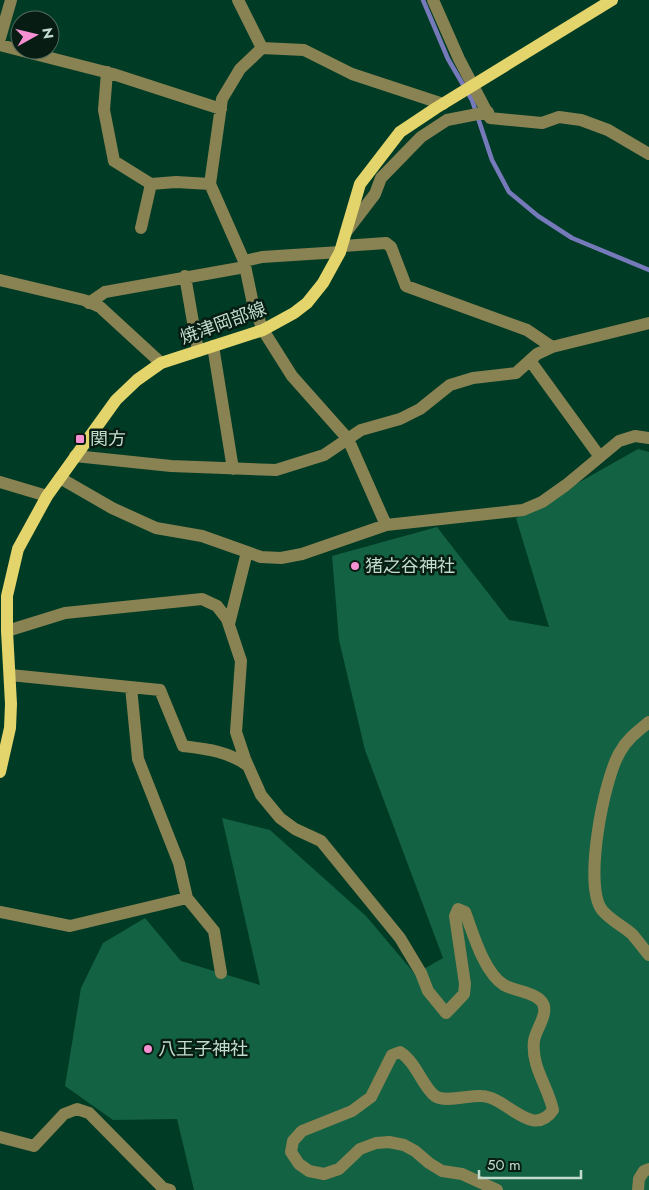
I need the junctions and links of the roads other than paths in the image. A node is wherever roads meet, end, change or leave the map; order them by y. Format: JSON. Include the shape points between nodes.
{"nodes":[{"id":1,"x":11,"y":0,"type":"edge"},
{"id":2,"x":238,"y":0,"type":"edge"},
{"id":3,"x":433,"y":0,"type":"edge"},
{"id":4,"x":612,"y":0,"type":"edge"},
{"id":5,"x":0,"y":38,"type":"edge"},
{"id":6,"x":0,"y":45,"type":"edge"},
{"id":7,"x":262,"y":48,"type":"junction"},
{"id":8,"x":108,"y":72,"type":"junction"},
{"id":9,"x":442,"y":104,"type":"junction"},
{"id":10,"x":485,"y":108,"type":"junction"},
{"id":11,"x":221,"y":109,"type":"junction"},
{"id":12,"x":649,"y":154,"type":"edge"},
{"id":13,"x":151,"y":184,"type":"junction"},
{"id":14,"x":210,"y":184,"type":"junction"},
{"id":15,"x":141,"y":228,"type":"dead end"},
{"id":16,"x":346,"y":232,"type":"junction"},
{"id":17,"x":341,"y":249,"type":"junction"},
{"id":18,"x":245,"y":264,"type":"junction"},
{"id":19,"x":185,"y":276,"type":"junction"},
{"id":20,"x":0,"y":280,"type":"edge"},
{"id":21,"x":89,"y":303,"type":"junction"},
{"id":22,"x":649,"y":323,"type":"edge"},
{"id":23,"x":263,"y":330,"type":"junction"},
{"id":24,"x":214,"y":346,"type":"junction"},
{"id":25,"x":552,"y":347,"type":"junction"},
{"id":26,"x":198,"y":351,"type":"junction"},
{"id":27,"x":531,"y":362,"type":"junction"},
{"id":28,"x":161,"y":363,"type":"junction"},
{"id":29,"x":649,"y":438,"type":"edge"},
{"id":30,"x":348,"y":439,"type":"junction"},
{"id":31,"x":75,"y":456,"type":"junction"},
{"id":32,"x":600,"y":457,"type":"junction"},
{"id":33,"x":232,"y":469,"type":"junction"},
{"id":34,"x":60,"y":478,"type":"junction"},
{"id":35,"x":0,"y":482,"type":"edge"},
{"id":36,"x":47,"y":496,"type":"junction"},
{"id":37,"x":386,"y":525,"type":"junction"},
{"id":38,"x":247,"y":552,"type":"junction"},
{"id":39,"x":5,"y":583,"type":"edge"},
{"id":40,"x":229,"y":624,"type":"junction"},
{"id":41,"x":7,"y":631,"type":"junction"},
{"id":42,"x":10,"y":674,"type":"junction"},
{"id":43,"x":131,"y":687,"type":"junction"},
{"id":44,"x":649,"y":722,"type":"edge"},
{"id":45,"x":247,"y":765,"type":"junction"},
{"id":46,"x":0,"y":772,"type":"edge"},
{"id":47,"x":187,"y":898,"type":"junction"},
{"id":48,"x":0,"y":912,"type":"edge"},
{"id":49,"x":649,"y":955,"type":"edge"},
{"id":50,"x":222,"y":973,"type":"dead end"},
{"id":51,"x":0,"y":1137,"type":"edge"},
{"id":52,"x":649,"y":1169,"type":"edge"},
{"id":53,"x":170,"y":1190,"type":"edge"},
{"id":54,"x":497,"y":1190,"type":"edge"},
{"id":55,"x":638,"y":1190,"type":"edge"}],
"edges":[{"from":1,"to":5,"type":"street"},
{"from":2,"to":7,"type":"street"},
{"from":3,"to":10,"type":"street"},
{"from":4,"to":9,"type":"main road","name":"焼津岡部線"},
{"from":6,"to":8,"type":"street"},
{"from":7,"to":9,"type":"street","via":[[304,50],[352,74]]},
{"from":7,"to":11,"type":"street","via":[[240,69],[222,99]]},
{"from":8,"to":11,"type":"street"},
{"from":8,"to":13,"type":"street","via":[[104,110],[114,161]]},
{"from":9,"to":16,"type":"main road","name":"焼津岡部線","via":[[400,132],[386,148],[360,184]]},
{"from":10,"to":12,"type":"street","via":[[490,118],[542,123],[560,117],[581,120],[608,130]]},
{"from":10,"to":16,"type":"street","via":[[447,120],[421,137],[381,178],[375,194]]},
{"from":11,"to":14,"type":"street"},
{"from":13,"to":14,"type":"street"},
{"from":13,"to":15,"type":"street"},
{"from":14,"to":18,"type":"street"},
{"from":16,"to":17,"type":"main road","name":"焼津岡部線"},
{"from":17,"to":18,"type":"street","via":[[262,257]]},
{"from":17,"to":23,"type":"main road","name":"焼津岡部線","via":[[324,282],[307,304]]},
{"from":17,"to":25,"type":"street","via":[[386,243],[391,247],[406,286],[527,330]]},
{"from":18,"to":19,"type":"street"},
{"from":18,"to":23,"type":"street","via":[[253,304]]},
{"from":19,"to":21,"type":"street","via":[[105,292]]},
{"from":19,"to":26,"type":"street"},
{"from":20,"to":21,"type":"street"},
{"from":21,"to":28,"type":"street","via":[[100,307]]},
{"from":22,"to":25,"type":"street"},
{"from":23,"to":24,"type":"main road","name":"焼津岡部線"},
{"from":23,"to":30,"type":"street","via":[[292,376]]},
{"from":24,"to":26,"type":"main road","name":"焼津岡部線"},
{"from":24,"to":33,"type":"street"},
{"from":25,"to":27,"type":"street","via":[[537,354]]},
{"from":26,"to":28,"type":"main road","name":"焼津岡部線"},
{"from":27,"to":30,"type":"street","via":[[516,373],[473,378],[450,385],[400,419],[361,430]]},
{"from":27,"to":32,"type":"street"},
{"from":28,"to":31,"type":"main road","name":"焼津岡部線","via":[[116,400]]},
{"from":29,"to":32,"type":"street","via":[[635,436],[619,441]]},
{"from":30,"to":33,"type":"street","via":[[324,455],[293,466],[276,470]]},
{"from":30,"to":37,"type":"street"},
{"from":31,"to":33,"type":"street"},
{"from":31,"to":34,"type":"main road","name":"焼津岡部線"},
{"from":32,"to":37,"type":"street","via":[[542,502],[523,510]]},
{"from":34,"to":36,"type":"main road","name":"焼津岡部線"},
{"from":34,"to":38,"type":"street","via":[[112,508],[156,528],[202,536]]},
{"from":35,"to":36,"type":"street"},
{"from":36,"to":39,"type":"main road","name":"焼津岡部線","via":[[18,549]]},
{"from":37,"to":38,"type":"street","via":[[302,554],[281,558]]},
{"from":38,"to":40,"type":"street"},
{"from":39,"to":41,"type":"main road","name":"焼津岡部線"},
{"from":40,"to":41,"type":"street","via":[[217,606],[202,599],[65,613]]},
{"from":40,"to":45,"type":"street","via":[[241,661],[236,732]]},
{"from":41,"to":42,"type":"main road","name":"焼津岡部線"},
{"from":42,"to":43,"type":"street"},
{"from":42,"to":46,"type":"main road","name":"焼津岡部線","via":[[10,728]]},
{"from":43,"to":45,"type":"street","via":[[160,690],[183,746],[217,750]]},
{"from":43,"to":47,"type":"street","via":[[138,759],[179,863]]},
{"from":44,"to":49,"type":"street","via":[[634,733],[612,768],[596,839],[594,889],[602,910],[631,934]]},
{"from":45,"to":54,"type":"street","via":[[261,795],[280,818],[321,841],[400,938],[428,991],[446,1013],[464,994],[455,916],[458,909],[465,912],[490,969],[503,984],[537,997],[544,1008],[534,1040],[534,1061],[551,1098],[554,1110],[548,1117],[526,1120],[483,1095],[444,1099],[435,1096],[408,1057],[400,1052],[392,1055],[371,1097],[352,1111],[302,1131],[293,1141],[292,1152],[299,1164],[309,1172],[324,1174],[339,1169],[360,1149],[376,1143],[404,1145],[442,1170],[462,1174]]},
{"from":47,"to":48,"type":"street","via":[[70,926]]},
{"from":47,"to":50,"type":"street","via":[[214,931]]},
{"from":51,"to":53,"type":"street","via":[[34,1146],[64,1114],[76,1109],[89,1114],[163,1188]]},
{"from":52,"to":55,"type":"street","via":[[639,1179]]}]}
